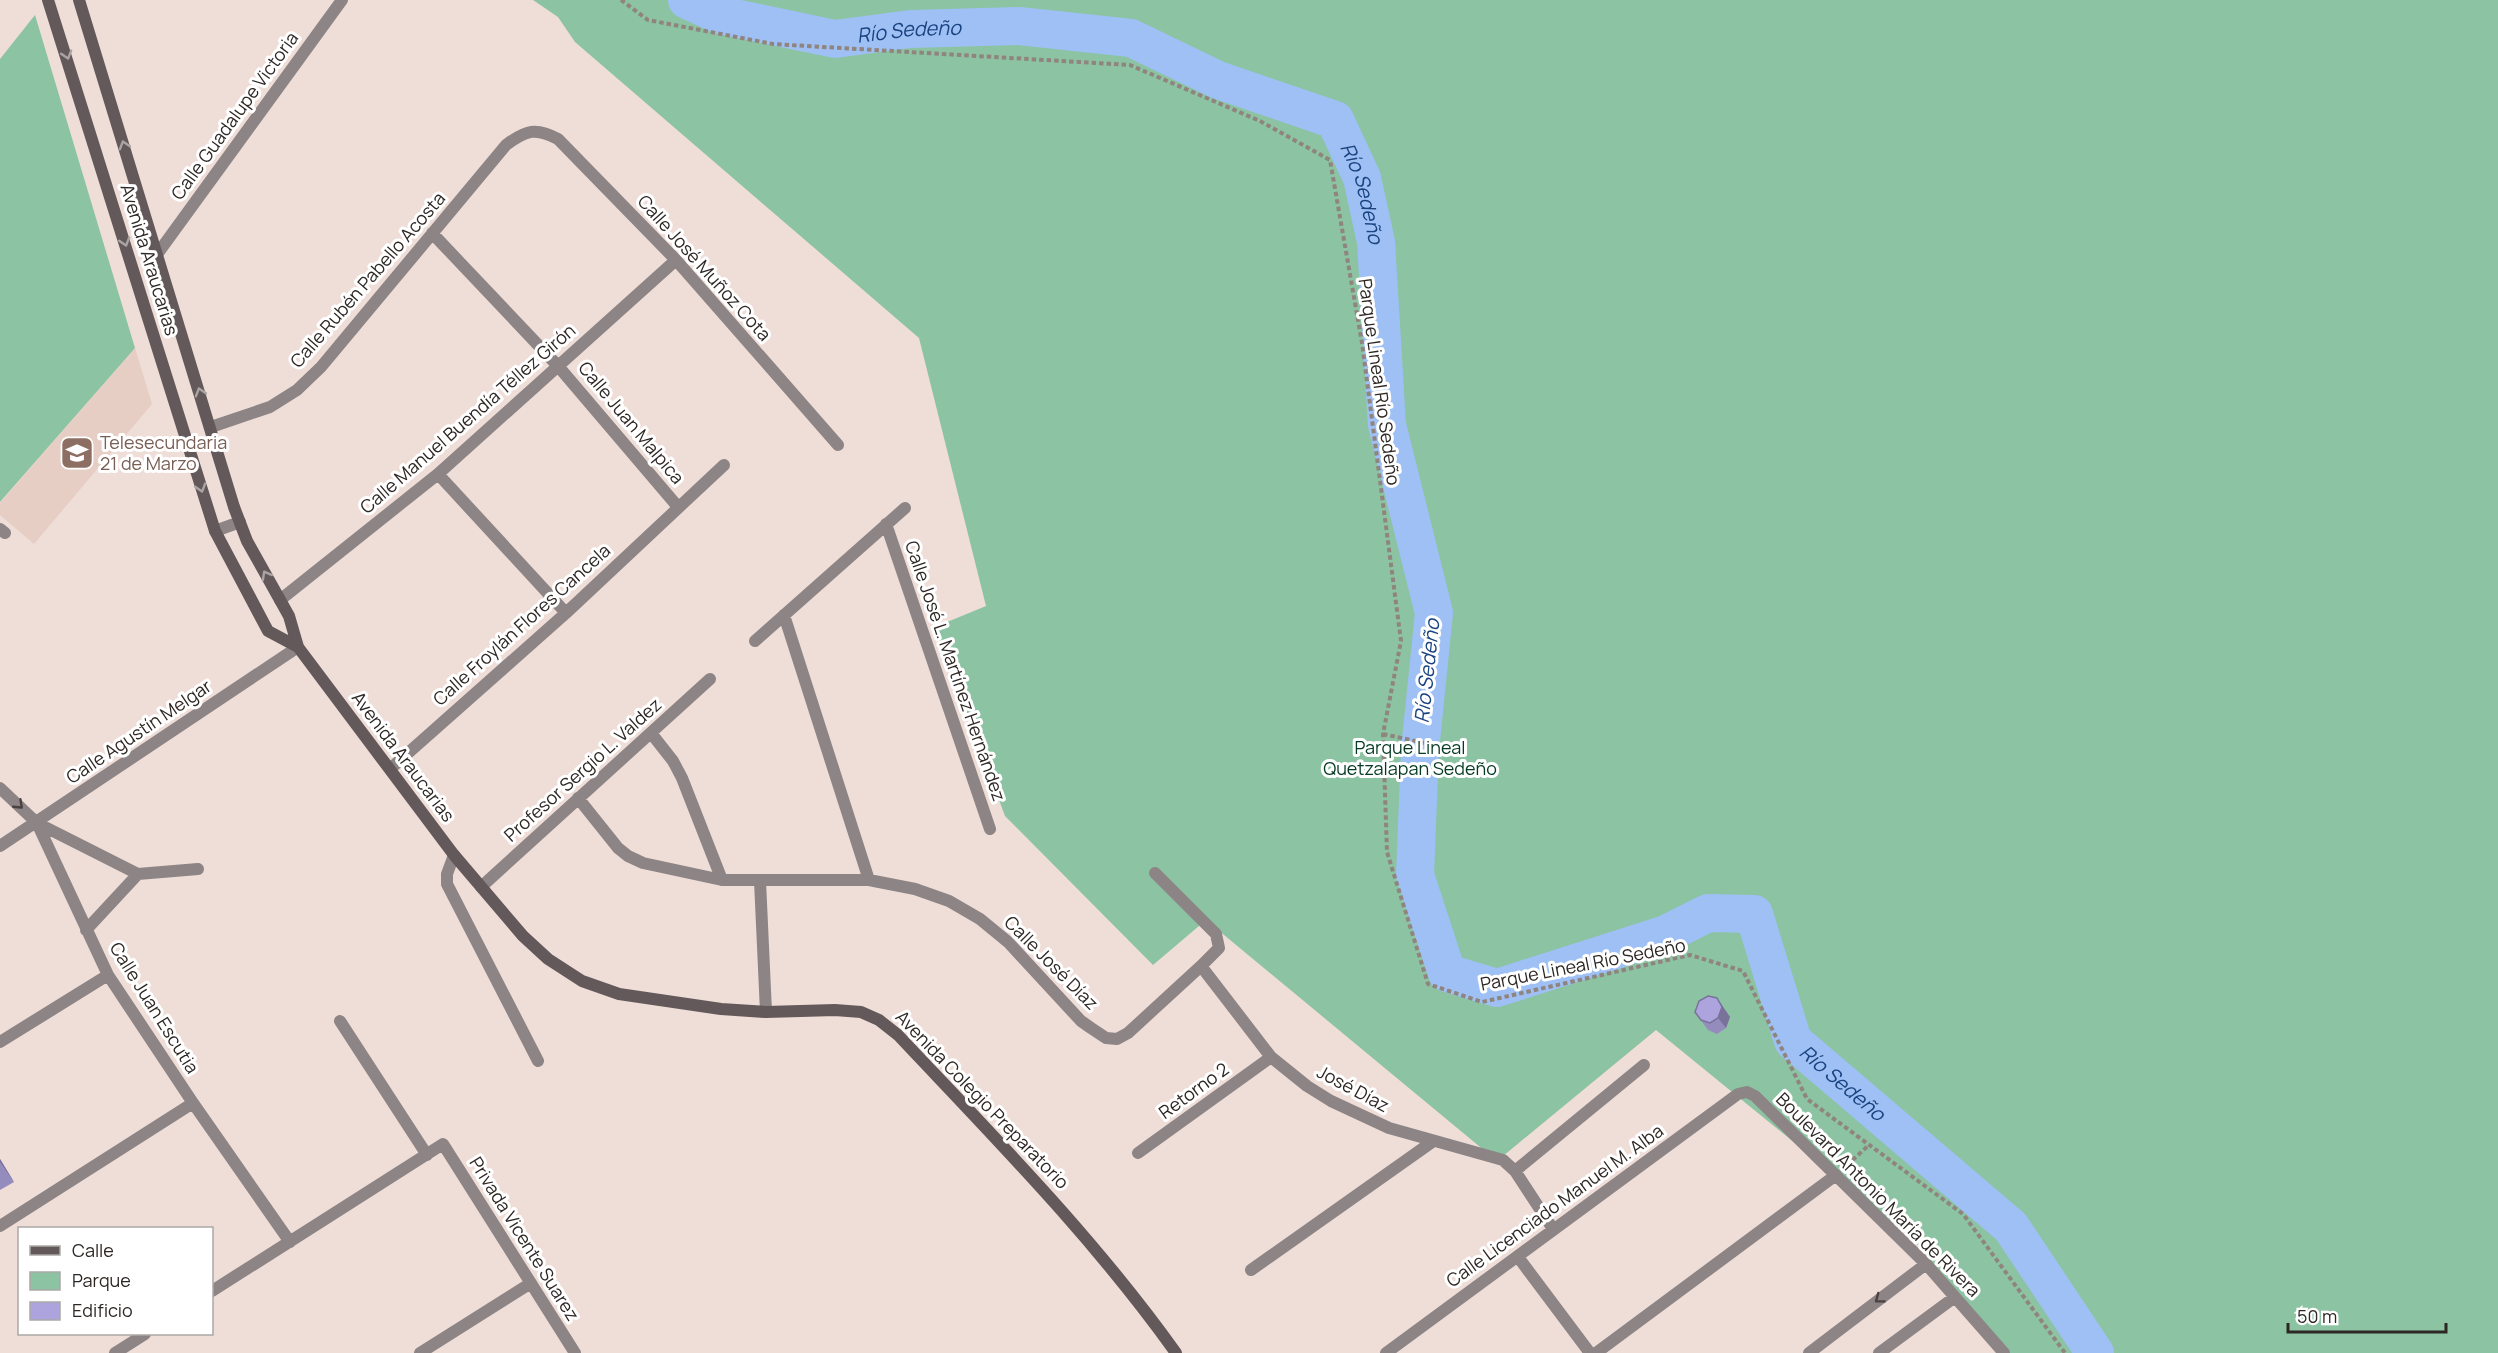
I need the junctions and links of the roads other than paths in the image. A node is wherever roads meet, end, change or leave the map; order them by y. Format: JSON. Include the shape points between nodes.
{"nodes":[{"id":1,"x":48,"y":0,"type":"edge"},
{"id":2,"x":79,"y":0,"type":"edge"},
{"id":3,"x":342,"y":0,"type":"edge"},
{"id":4,"x":533,"y":131,"type":"joint"},
{"id":5,"x":432,"y":233,"type":"junction"},
{"id":6,"x":158,"y":253,"type":"junction"},
{"id":7,"x":676,"y":260,"type":"junction"},
{"id":8,"x":558,"y":366,"type":"junction"},
{"id":9,"x":211,"y":426,"type":"junction"},
{"id":10,"x":838,"y":446,"type":"dead end"},
{"id":11,"x":724,"y":465,"type":"dead end"},
{"id":12,"x":438,"y":474,"type":"junction"},
{"id":13,"x":678,"y":507,"type":"junction"},
{"id":14,"x":905,"y":508,"type":"dead end"},
{"id":15,"x":240,"y":522,"type":"junction"},
{"id":16,"x":886,"y":524,"type":"junction"},
{"id":17,"x":215,"y":531,"type":"junction"},
{"id":18,"x":280,"y":600,"type":"junction"},
{"id":19,"x":566,"y":613,"type":"junction"},
{"id":20,"x":784,"y":615,"type":"junction"},
{"id":21,"x":755,"y":641,"type":"dead end"},
{"id":22,"x":298,"y":647,"type":"junction"},
{"id":23,"x":710,"y":679,"type":"dead end"},
{"id":24,"x":651,"y":734,"type":"junction"},
{"id":25,"x":390,"y":769,"type":"junction"},
{"id":26,"x":0,"y":788,"type":"edge"},
{"id":27,"x":578,"y":798,"type":"junction"},
{"id":28,"x":37,"y":823,"type":"junction"},
{"id":29,"x":990,"y":829,"type":"dead end"},
{"id":30,"x":0,"y":846,"type":"edge"},
{"id":31,"x":454,"y":855,"type":"junction"},
{"id":32,"x":198,"y":869,"type":"dead end"},
{"id":33,"x":1155,"y":873,"type":"dead end"},
{"id":34,"x":138,"y":874,"type":"junction"},
{"id":35,"x":722,"y":880,"type":"junction"},
{"id":36,"x":869,"y":880,"type":"junction"},
{"id":37,"x":760,"y":881,"type":"junction"},
{"id":38,"x":480,"y":887,"type":"junction"},
{"id":39,"x":86,"y":930,"type":"junction"},
{"id":40,"x":1201,"y":966,"type":"junction"},
{"id":41,"x":108,"y":975,"type":"junction"},
{"id":42,"x":766,"y":1012,"type":"junction"},
{"id":43,"x":340,"y":1021,"type":"dead end"},
{"id":44,"x":0,"y":1042,"type":"edge"},
{"id":45,"x":1271,"y":1057,"type":"junction"},
{"id":46,"x":538,"y":1061,"type":"dead end"},
{"id":47,"x":1644,"y":1065,"type":"dead end"},
{"id":48,"x":1747,"y":1092,"type":"joint"},
{"id":49,"x":193,"y":1103,"type":"junction"},
{"id":50,"x":1432,"y":1142,"type":"junction"},
{"id":51,"x":1138,"y":1153,"type":"dead end"},
{"id":52,"x":427,"y":1155,"type":"junction"},
{"id":53,"x":1515,"y":1171,"type":"junction"},
{"id":54,"x":1836,"y":1175,"type":"junction"},
{"id":55,"x":0,"y":1226,"type":"edge"},
{"id":56,"x":1553,"y":1229,"type":"junction"},
{"id":57,"x":290,"y":1242,"type":"junction"},
{"id":58,"x":1518,"y":1257,"type":"junction"},
{"id":59,"x":1926,"y":1264,"type":"junction"},
{"id":60,"x":1251,"y":1270,"type":"dead end"},
{"id":61,"x":531,"y":1282,"type":"junction"},
{"id":62,"x":213,"y":1290,"type":"edge"},
{"id":63,"x":1955,"y":1297,"type":"junction"},
{"id":64,"x":143,"y":1335,"type":"edge"},
{"id":65,"x":115,"y":1353,"type":"edge"},
{"id":66,"x":420,"y":1353,"type":"edge"},
{"id":67,"x":575,"y":1353,"type":"edge"},
{"id":68,"x":1176,"y":1353,"type":"edge"},
{"id":69,"x":1386,"y":1353,"type":"edge"},
{"id":70,"x":1590,"y":1353,"type":"edge"},
{"id":71,"x":1596,"y":1353,"type":"edge"},
{"id":72,"x":1809,"y":1353,"type":"edge"},
{"id":73,"x":1879,"y":1353,"type":"edge"},
{"id":74,"x":2004,"y":1353,"type":"edge"}],
"edges":[{"from":1,"to":17,"type":"street","name":"Avenida Araucarias","one_way":true},
{"from":6,"to":2,"type":"street","name":"Avenida Araucarias","one_way":true},
{"from":3,"to":6,"type":"street","name":"Calle Guadalupe Victoria"},
{"from":4,"to":5,"type":"street","name":"Calle Rubén Pabello Acosta","via":[[520,134],[507,145]]},
{"from":4,"to":7,"type":"street","name":"Calle José Muñoz Cota","via":[[558,139]]},
{"from":5,"to":8,"type":"street","name":"Calle Juan Malpica"},
{"from":5,"to":9,"type":"street","name":"Calle Rubén Pabello Acosta","via":[[321,367],[297,390],[270,406]]},
{"from":9,"to":6,"type":"street","name":"Avenida Araucarias","one_way":true},
{"from":7,"to":8,"type":"street","name":"Calle Manuel Buendía Téllez Girón"},
{"from":7,"to":10,"type":"street","name":"Calle José Muñoz Cota"},
{"from":8,"to":12,"type":"street","name":"Calle Manuel Buendía Téllez Girón"},
{"from":8,"to":13,"type":"street","name":"Calle Juan Malpica"},
{"from":9,"to":15,"type":"street","name":"Avenida Araucarias"},
{"from":11,"to":13,"type":"street","name":"Calle Froylán Flores Cancela"},
{"from":12,"to":18,"type":"street","name":"Calle Manuel Buendía Téllez Girón"},
{"from":12,"to":19,"type":"street"},
{"from":13,"to":19,"type":"street","name":"Calle Froylán Flores Cancela"},
{"from":14,"to":16,"type":"street"},
{"from":15,"to":17,"type":"street"},
{"from":18,"to":15,"type":"street","name":"Avenida Araucarias","one_way":true},
{"from":16,"to":20,"type":"street"},
{"from":16,"to":29,"type":"street","name":"Calle José L. Martínez Hernández"},
{"from":17,"to":22,"type":"street","name":"Avenida Araucarias","via":[[268,631]]},
{"from":18,"to":22,"type":"street","name":"Avenida Araucarias"},
{"from":19,"to":25,"type":"street","name":"Calle Froylán Flores Cancela"},
{"from":20,"to":21,"type":"street"},
{"from":20,"to":36,"type":"street"},
{"from":22,"to":25,"type":"street","name":"Avenida Araucarias"},
{"from":22,"to":28,"type":"street","name":"Calle Agustín Melgar"},
{"from":23,"to":24,"type":"street","name":"Profesor Sergio L. Valdez"},
{"from":24,"to":27,"type":"street","name":"Profesor Sergio L. Valdez"},
{"from":24,"to":35,"type":"street","via":[[682,777]]},
{"from":25,"to":31,"type":"street","name":"Avenida Araucarias"},
{"from":26,"to":28,"type":"street","name":"Calle Juan Escutia","one_way":true},
{"from":27,"to":35,"type":"street","name":"Calle José Díaz","via":[[628,856],[643,863]]},
{"from":27,"to":38,"type":"street","name":"Profesor Sergio L. Valdez"},
{"from":28,"to":30,"type":"street","name":"Calle Agustín Melgar"},
{"from":28,"to":34,"type":"street"},
{"from":28,"to":39,"type":"street","name":"Calle Juan Escutia"},
{"from":31,"to":38,"type":"street","name":"Avenida Araucarias"},
{"from":31,"to":46,"type":"street","via":[[447,884]]},
{"from":32,"to":34,"type":"street"},
{"from":33,"to":40,"type":"street","via":[[1216,934],[1218,948]]},
{"from":34,"to":39,"type":"street"},
{"from":35,"to":37,"type":"street","name":"Calle José Díaz"},
{"from":36,"to":37,"type":"street","name":"Calle José Díaz"},
{"from":36,"to":40,"type":"street","name":"Calle José Díaz","via":[[949,901],[980,920],[1008,942],[1081,1021],[1106,1038],[1117,1039],[1128,1033]]},
{"from":37,"to":42,"type":"street"},
{"from":38,"to":42,"type":"street","name":"Avenida Colegio Preparatorio","via":[[523,936],[548,959],[582,981],[619,994]]},
{"from":39,"to":41,"type":"street","name":"Calle Juan Escutia"},
{"from":40,"to":45,"type":"street","name":"José Díaz"},
{"from":41,"to":44,"type":"street"},
{"from":41,"to":49,"type":"street","name":"Calle Juan Escutia"},
{"from":42,"to":68,"type":"street","name":"Avenida Colegio Preparatorio","via":[[861,1012],[898,1035],[1057,1204]]},
{"from":43,"to":52,"type":"street"},
{"from":45,"to":50,"type":"street","name":"José Díaz","via":[[1331,1101],[1389,1128]]},
{"from":45,"to":51,"type":"street","name":"Retorno 2"},
{"from":47,"to":53,"type":"street"},
{"from":48,"to":54,"type":"street","name":"Boulevard Antonio María de Rivera"},
{"from":48,"to":56,"type":"street","name":"Calle Licenciado Manuel M. Alba","via":[[1738,1094]]},
{"from":49,"to":55,"type":"street"},
{"from":49,"to":57,"type":"street","name":"Calle Juan Escutia"},
{"from":50,"to":53,"type":"street","name":"José Díaz","via":[[1489,1155],[1503,1160]]},
{"from":50,"to":60,"type":"street"},
{"from":52,"to":57,"type":"street"},
{"from":52,"to":61,"type":"street","name":"Privada Vicente Suarez","via":[[443,1144]]},
{"from":53,"to":56,"type":"street","name":"José Díaz"},
{"from":54,"to":59,"type":"street","name":"Boulevard Antonio María de Rivera"},
{"from":54,"to":71,"type":"street"},
{"from":56,"to":58,"type":"street","name":"Calle Licenciado Manuel M. Alba"},
{"from":57,"to":62,"type":"street"},
{"from":58,"to":69,"type":"street","name":"Calle Licenciado Manuel M. Alba"},
{"from":58,"to":70,"type":"street"},
{"from":59,"to":63,"type":"street","name":"Boulevard Antonio María de Rivera"},
{"from":59,"to":72,"type":"street","one_way":true},
{"from":61,"to":66,"type":"street"},
{"from":61,"to":67,"type":"street","name":"Privada Vicente Suarez"},
{"from":63,"to":73,"type":"street"},
{"from":63,"to":74,"type":"street","name":"Boulevard Antonio María de Rivera"},
{"from":64,"to":65,"type":"street"}]}
